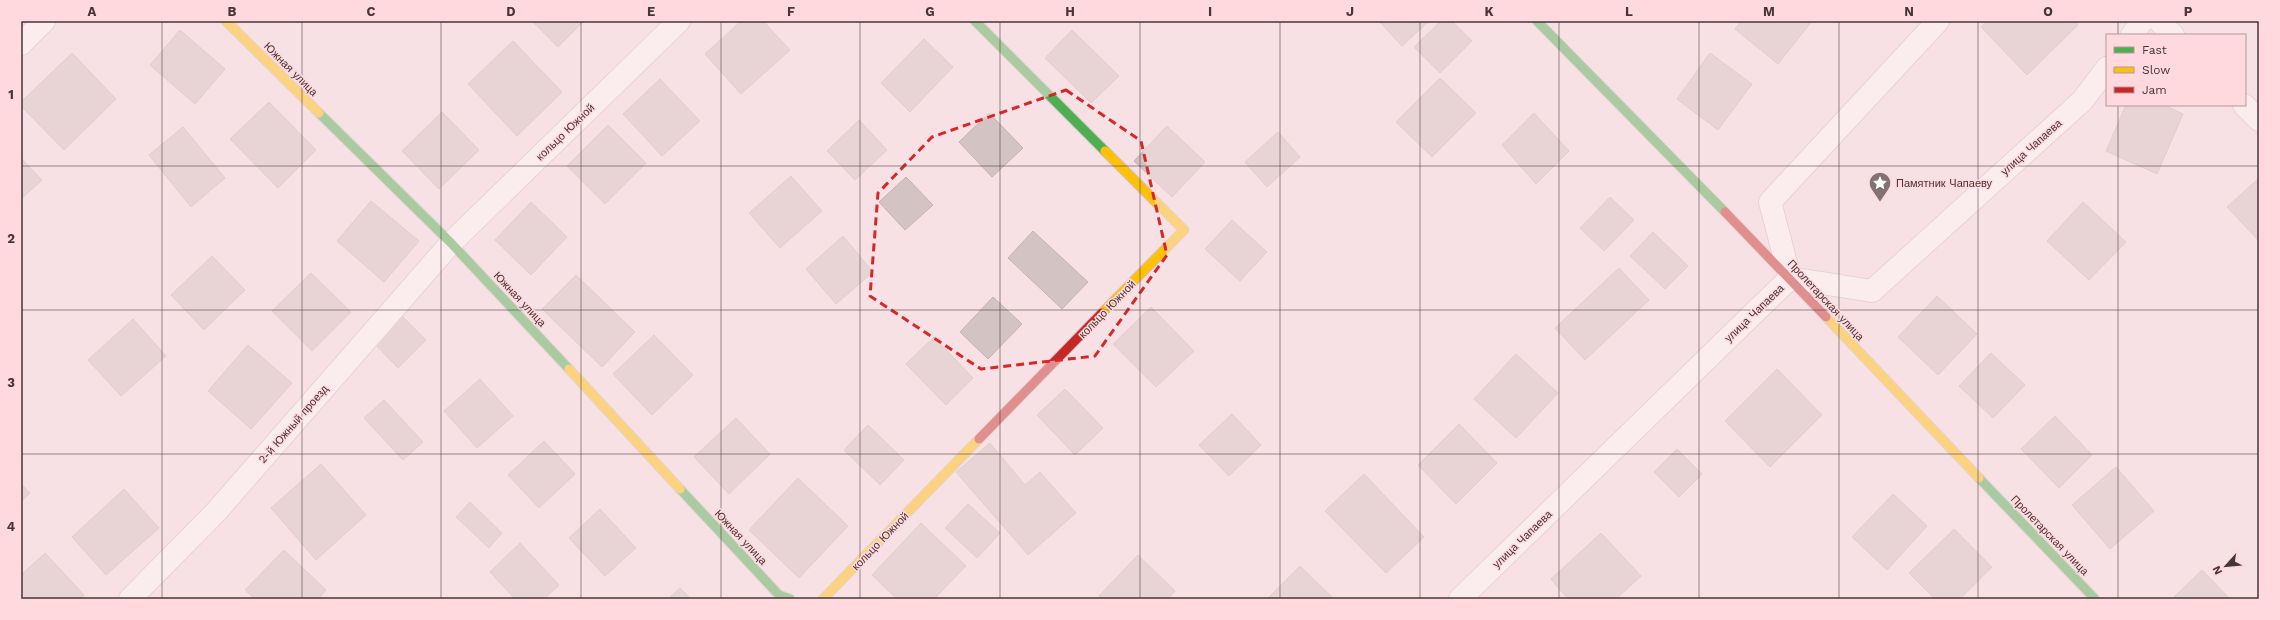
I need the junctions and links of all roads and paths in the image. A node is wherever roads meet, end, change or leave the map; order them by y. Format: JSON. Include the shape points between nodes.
{"nodes":[{"id":1,"x":44,"y":21,"type":"edge"},
{"id":2,"x":226,"y":21,"type":"edge"},
{"id":3,"x":679,"y":21,"type":"edge"},
{"id":4,"x":975,"y":21,"type":"edge"},
{"id":5,"x":1537,"y":21,"type":"edge"},
{"id":6,"x":1938,"y":21,"type":"edge"},
{"id":7,"x":2142,"y":21,"type":"edge"},
{"id":8,"x":2159,"y":21,"type":"edge"},
{"id":9,"x":2133,"y":34,"type":"edge"},
{"id":10,"x":2172,"y":34,"type":"edge"},
{"id":11,"x":21,"y":44,"type":"edge"},
{"id":12,"x":2106,"y":69,"type":"edge"},
{"id":13,"x":2245,"y":106,"type":"edge"},
{"id":14,"x":2259,"y":120,"type":"edge"},
{"id":15,"x":451,"y":243,"type":"junction"},
{"id":16,"x":1790,"y":278,"type":"junction"},
{"id":17,"x":781,"y":598,"type":"edge"},
{"id":18,"x":130,"y":599,"type":"edge"},
{"id":19,"x":822,"y":599,"type":"edge"},
{"id":20,"x":1460,"y":599,"type":"edge"},
{"id":21,"x":2095,"y":599,"type":"edge"}],
"edges":[{"from":1,"to":11,"type":"street"},
{"from":2,"to":15,"type":"street","name":"Южная улица"},
{"from":3,"to":15,"type":"street","name":"кольцо Южной"},
{"from":4,"to":19,"type":"street","name":"кольцо Южной","via":[[1184,230]]},
{"from":5,"to":16,"type":"street","name":"Пролетарская улица"},
{"from":6,"to":16,"type":"street","via":[[1770,202]]},
{"from":7,"to":9,"type":"street"},
{"from":8,"to":10,"type":"street"},
{"from":12,"to":16,"type":"street","name":"улица Чапаева","via":[[2082,101],[1872,291]]},
{"from":13,"to":14,"type":"street"},
{"from":15,"to":17,"type":"street","name":"Южная улица"},
{"from":15,"to":18,"type":"street","name":"2-й Южный проезд","via":[[215,513]]},
{"from":16,"to":20,"type":"street","name":"улица Чапаева"},
{"from":16,"to":21,"type":"street","name":"Пролетарская улица"}]}
